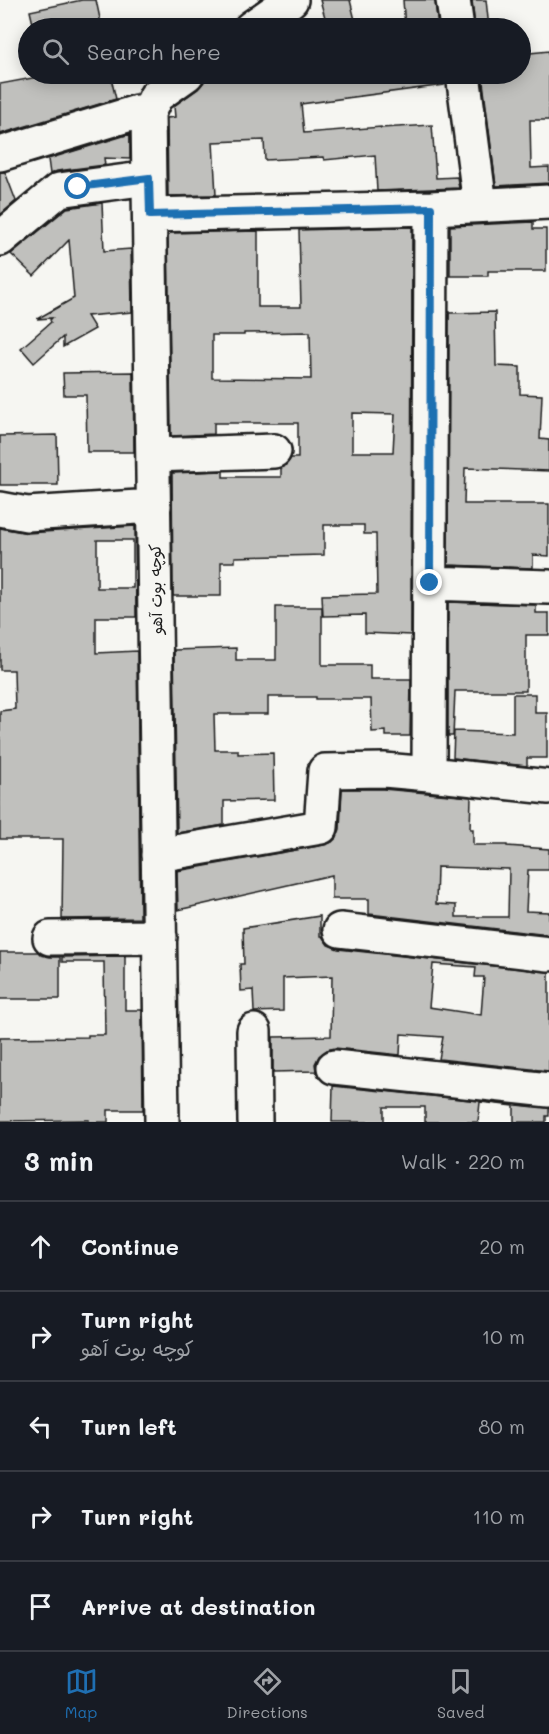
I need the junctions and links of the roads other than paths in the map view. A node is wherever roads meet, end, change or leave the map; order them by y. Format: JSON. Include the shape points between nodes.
{"nodes":[{"id":1,"x":453,"y":0,"type":"edge"},
{"id":2,"x":281,"y":3,"type":"edge"},
{"id":3,"x":263,"y":18,"type":"edge"},
{"id":4,"x":456,"y":18,"type":"edge"},
{"id":5,"x":173,"y":84,"type":"edge"},
{"id":6,"x":464,"y":84,"type":"edge"},
{"id":7,"x":148,"y":113,"type":"junction"},
{"id":8,"x":0,"y":154,"type":"edge"},
{"id":9,"x":149,"y":178,"type":"junction"},
{"id":10,"x":549,"y":202,"type":"edge"},
{"id":11,"x":480,"y":204,"type":"junction"},
{"id":12,"x":431,"y":208,"type":"junction"},
{"id":13,"x":150,"y":215,"type":"junction"},
{"id":14,"x":0,"y":239,"type":"edge"},
{"id":15,"x":274,"y":451,"type":"dead end"},
{"id":16,"x":153,"y":455,"type":"junction"},
{"id":17,"x":154,"y":506,"type":"junction"},
{"id":18,"x":0,"y":509,"type":"edge"},
{"id":19,"x":430,"y":583,"type":"junction"},
{"id":20,"x":549,"y":587,"type":"edge"},
{"id":21,"x":429,"y":774,"type":"junction"},
{"id":22,"x":549,"y":787,"type":"edge"},
{"id":23,"x":158,"y":855,"type":"junction"},
{"id":24,"x":340,"y":930,"type":"dead end"},
{"id":25,"x":160,"y":937,"type":"junction"},
{"id":26,"x":50,"y":938,"type":"dead end"},
{"id":27,"x":549,"y":954,"type":"edge"},
{"id":28,"x":254,"y":1031,"type":"dead end"},
{"id":29,"x":334,"y":1067,"type":"dead end"},
{"id":30,"x":549,"y":1090,"type":"edge"},
{"id":31,"x":162,"y":1122,"type":"edge"},
{"id":32,"x":255,"y":1122,"type":"edge"}],
"edges":[{"from":1,"to":4,"type":"street"},
{"from":2,"to":3,"type":"street"},
{"from":5,"to":7,"type":"street","via":[[156,96]]},
{"from":6,"to":11,"type":"street"},
{"from":7,"to":8,"type":"street","via":[[138,112]]},
{"from":7,"to":9,"type":"street","name":"کوچه بوت آهو"},
{"from":9,"to":13,"type":"street","name":"کوچه بوت آهو"},
{"from":9,"to":14,"type":"street","via":[[59,190]]},
{"from":10,"to":11,"type":"street"},
{"from":11,"to":12,"type":"street"},
{"from":12,"to":13,"type":"street"},
{"from":12,"to":19,"type":"street"},
{"from":13,"to":16,"type":"street","name":"کوچه بوت آهو"},
{"from":15,"to":16,"type":"street"},
{"from":16,"to":17,"type":"street","name":"کوچه بوت آهو"},
{"from":17,"to":18,"type":"street","via":[[27,514]]},
{"from":17,"to":23,"type":"street","name":"کوچه بوت آهو"},
{"from":19,"to":20,"type":"street"},
{"from":19,"to":21,"type":"street"},
{"from":21,"to":22,"type":"street"},
{"from":21,"to":23,"type":"street","via":[[326,771],[321,827]]},
{"from":23,"to":25,"type":"street","name":"کوچه بوت آهو"},
{"from":24,"to":27,"type":"street"},
{"from":25,"to":26,"type":"street"},
{"from":25,"to":31,"type":"street","name":"کوچه بوت آهو"},
{"from":28,"to":32,"type":"street"},
{"from":29,"to":30,"type":"street"}]}
